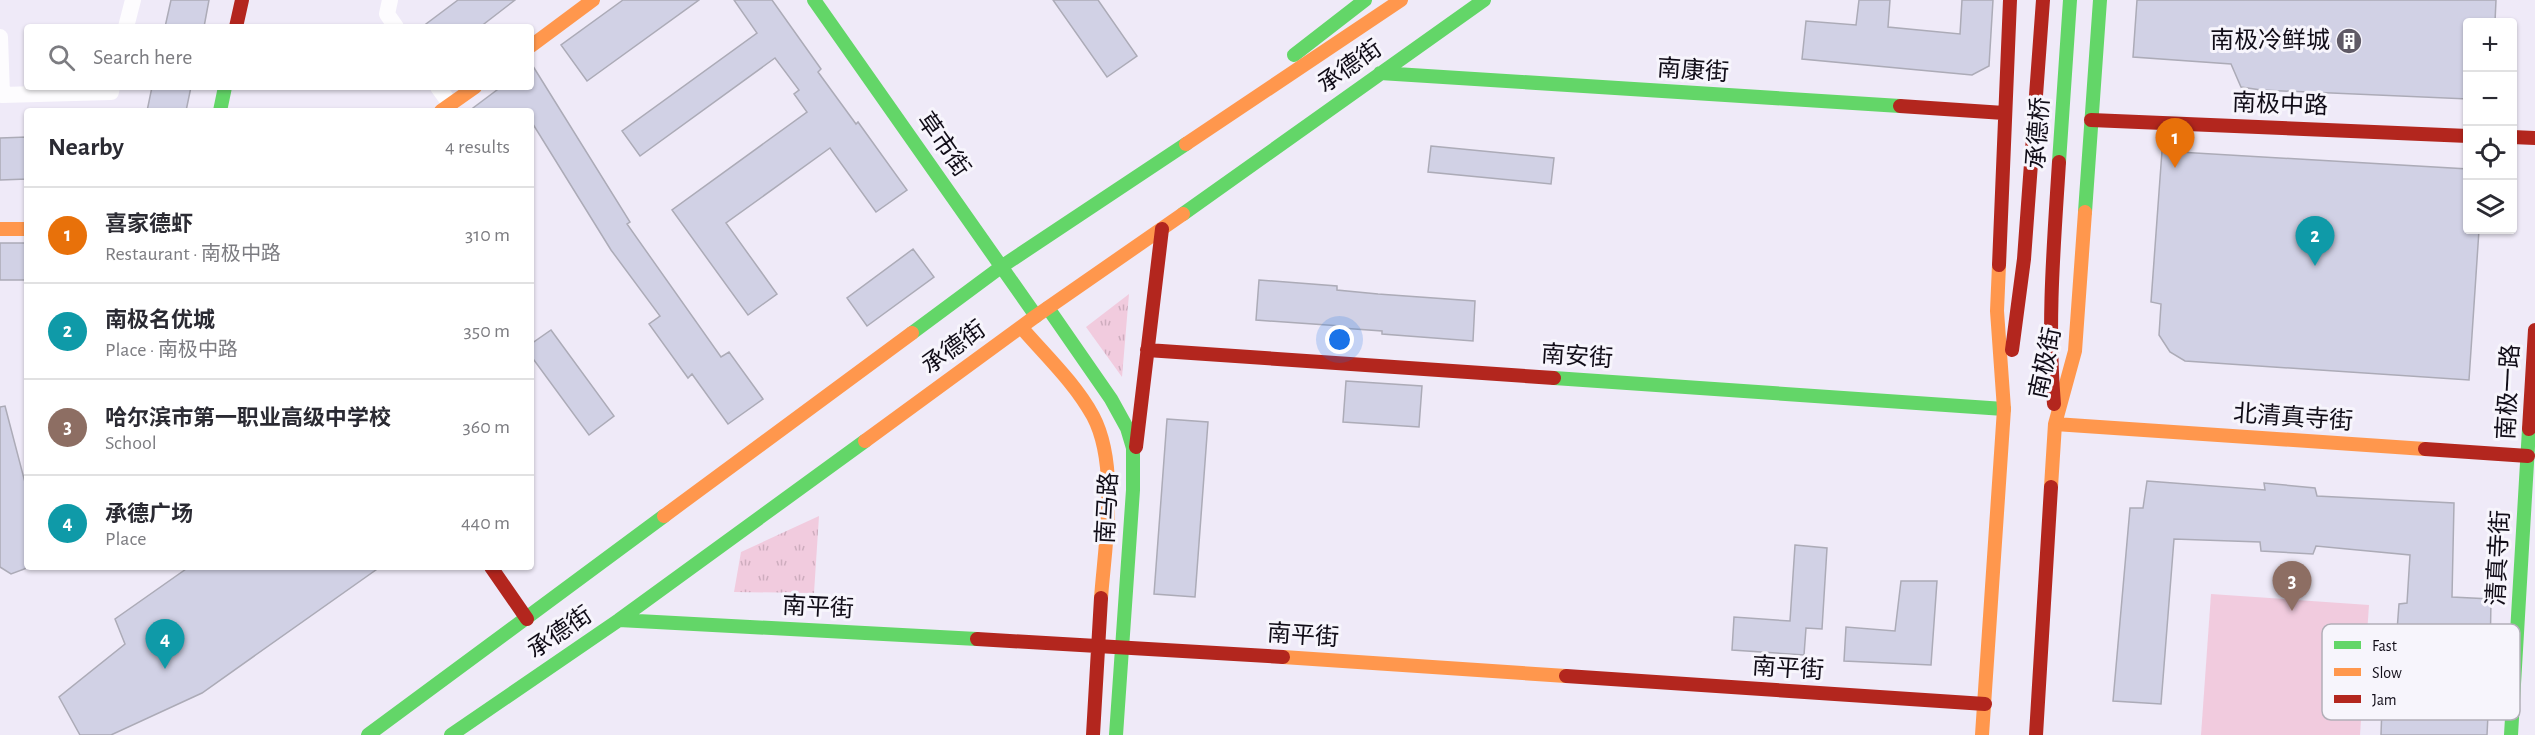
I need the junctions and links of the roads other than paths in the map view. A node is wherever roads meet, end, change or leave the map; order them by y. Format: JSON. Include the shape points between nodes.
{"nodes":[{"id":1,"x":133,"y":0,"type":"edge"},
{"id":2,"x":242,"y":0,"type":"edge"},
{"id":3,"x":390,"y":0,"type":"edge"},
{"id":4,"x":593,"y":0,"type":"edge"},
{"id":5,"x":814,"y":0,"type":"edge"},
{"id":6,"x":1365,"y":0,"type":"edge"},
{"id":7,"x":1401,"y":0,"type":"edge"},
{"id":8,"x":1484,"y":0,"type":"edge"},
{"id":9,"x":2010,"y":0,"type":"edge"},
{"id":10,"x":2043,"y":0,"type":"edge"},
{"id":11,"x":2070,"y":0,"type":"edge"},
{"id":12,"x":2100,"y":0,"type":"edge"},
{"id":13,"x":127,"y":24,"type":"edge"},
{"id":14,"x":237,"y":24,"type":"edge"},
{"id":15,"x":394,"y":24,"type":"edge"},
{"id":16,"x":0,"y":37,"type":"edge"},
{"id":17,"x":534,"y":43,"type":"edge"},
{"id":18,"x":1380,"y":73,"type":"junction"},
{"id":19,"x":111,"y":90,"type":"edge"},
{"id":20,"x":224,"y":90,"type":"edge"},
{"id":21,"x":439,"y":90,"type":"edge"},
{"id":22,"x":471,"y":90,"type":"edge"},
{"id":23,"x":221,"y":108,"type":"edge"},
{"id":24,"x":446,"y":108,"type":"edge"},
{"id":25,"x":2004,"y":113,"type":"junction"},
{"id":26,"x":2091,"y":120,"type":"junction"},
{"id":27,"x":2463,"y":136,"type":"edge"},
{"id":28,"x":2517,"y":137,"type":"edge"},
{"id":29,"x":2535,"y":138,"type":"edge"},
{"id":30,"x":1166,"y":159,"type":"junction"},
{"id":31,"x":0,"y":229,"type":"edge"},
{"id":32,"x":24,"y":229,"type":"edge"},
{"id":33,"x":1162,"y":229,"type":"junction"},
{"id":34,"x":1000,"y":267,"type":"junction"},
{"id":35,"x":1048,"y":308,"type":"junction"},
{"id":36,"x":1036,"y":316,"type":"junction"},
{"id":37,"x":1021,"y":327,"type":"junction"},
{"id":38,"x":2535,"y":330,"type":"edge"},
{"id":39,"x":1147,"y":350,"type":"junction"},
{"id":40,"x":2004,"y":409,"type":"junction"},
{"id":41,"x":2055,"y":424,"type":"junction"},
{"id":42,"x":2528,"y":456,"type":"junction"},
{"id":43,"x":1133,"y":473,"type":"junction"},
{"id":44,"x":492,"y":570,"type":"edge"},
{"id":45,"x":527,"y":619,"type":"junction"},
{"id":46,"x":619,"y":620,"type":"junction"},
{"id":47,"x":2518,"y":624,"type":"edge"},
{"id":48,"x":1099,"y":645,"type":"junction"},
{"id":49,"x":1122,"y":646,"type":"junction"},
{"id":50,"x":1985,"y":704,"type":"junction"},
{"id":51,"x":2512,"y":720,"type":"edge"},
{"id":52,"x":368,"y":735,"type":"edge"},
{"id":53,"x":451,"y":735,"type":"edge"},
{"id":54,"x":1093,"y":735,"type":"edge"},
{"id":55,"x":1116,"y":735,"type":"edge"},
{"id":56,"x":1982,"y":735,"type":"edge"},
{"id":57,"x":2036,"y":735,"type":"edge"},
{"id":58,"x":2511,"y":735,"type":"edge"}],
"edges":[{"from":1,"to":13,"type":"street"},
{"from":2,"to":14,"type":"main road"},
{"from":3,"to":15,"type":"street","via":[[387,14]]},
{"from":4,"to":17,"type":"main road"},
{"from":5,"to":34,"type":"main road","name":"草市街"},
{"from":6,"to":30,"type":"main road"},
{"from":7,"to":30,"type":"main road"},
{"from":8,"to":18,"type":"main road","name":"承德街"},
{"from":9,"to":25,"type":"main road","name":"南极街"},
{"from":10,"to":40,"type":"main road","name":"承德桥","via":[[2024,259]]},
{"from":11,"to":41,"type":"main road","name":"承德桥","via":[[2052,268],[2050,357]]},
{"from":12,"to":26,"type":"main road","name":"南极街"},
{"from":16,"to":19,"type":"street","via":[[2,95]]},
{"from":18,"to":25,"type":"main road","name":"南康街"},
{"from":18,"to":33,"type":"main road","name":"承德街"},
{"from":20,"to":23,"type":"main road"},
{"from":21,"to":24,"type":"street"},
{"from":22,"to":24,"type":"main road"},
{"from":25,"to":40,"type":"main road","name":"南极街","via":[[1997,311]]},
{"from":26,"to":27,"type":"main road","name":"南极中路"},
{"from":26,"to":41,"type":"main road","name":"南极街","via":[[2075,351]]},
{"from":28,"to":29,"type":"main road"},
{"from":30,"to":34,"type":"main road"},
{"from":31,"to":32,"type":"main road"},
{"from":33,"to":35,"type":"main road","name":"承德街"},
{"from":33,"to":39,"type":"main road"},
{"from":34,"to":36,"type":"main road","name":"草市街"},
{"from":34,"to":45,"type":"main road"},
{"from":35,"to":36,"type":"main road","name":"承德街"},
{"from":35,"to":43,"type":"main road","name":"南马路","via":[[1127,428]]},
{"from":36,"to":37,"type":"main road","name":"承德街"},
{"from":37,"to":46,"type":"main road","name":"承德街"},
{"from":37,"to":48,"type":"main road","name":"南马路","via":[[1093,415],[1106,452],[1108,491]]},
{"from":38,"to":42,"type":"main road","name":"南极一路"},
{"from":39,"to":40,"type":"main road","name":"南安街"},
{"from":39,"to":43,"type":"main road"},
{"from":40,"to":50,"type":"main road","name":"南极街"},
{"from":41,"to":42,"type":"main road","name":"北清真寺街"},
{"from":41,"to":57,"type":"main road","name":"南极街"},
{"from":42,"to":47,"type":"main road","name":"清真寺街"},
{"from":43,"to":49,"type":"main road","name":"南马路"},
{"from":44,"to":45,"type":"main road"},
{"from":45,"to":52,"type":"main road"},
{"from":46,"to":48,"type":"main road","name":"南平街"},
{"from":46,"to":53,"type":"main road","name":"承德街"},
{"from":48,"to":49,"type":"main road","name":"南平街"},
{"from":48,"to":54,"type":"main road","name":"南马路"},
{"from":49,"to":50,"type":"main road","name":"南平街"},
{"from":49,"to":55,"type":"main road","name":"南马路"},
{"from":50,"to":56,"type":"main road","name":"南极街"},
{"from":51,"to":58,"type":"main road","name":"清真寺街"}]}
